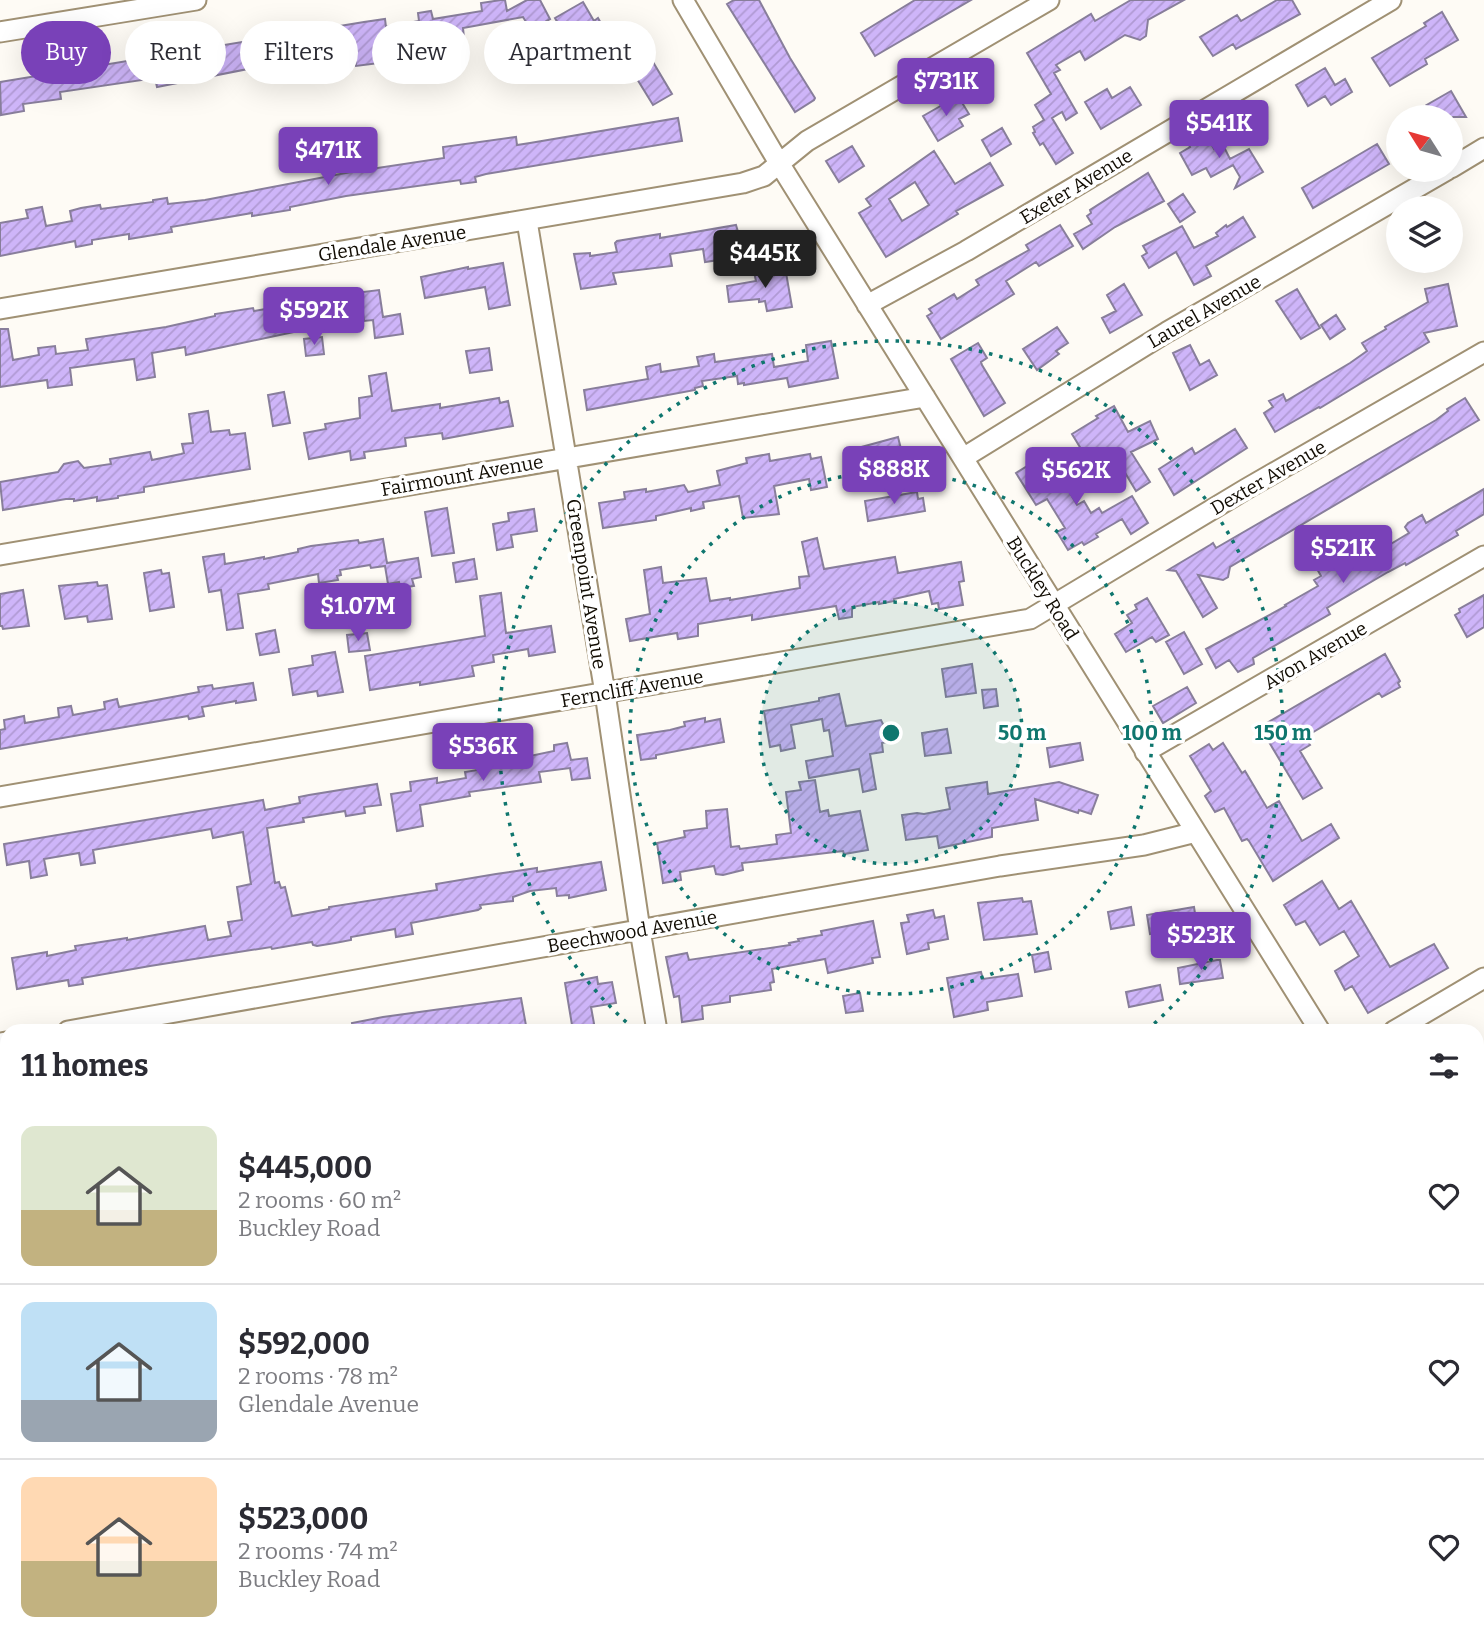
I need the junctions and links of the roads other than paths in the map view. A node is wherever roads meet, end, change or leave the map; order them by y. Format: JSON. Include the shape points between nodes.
{"nodes":[{"id":1,"x":196,"y":0,"type":"edge"},
{"id":2,"x":683,"y":0,"type":"edge"},
{"id":3,"x":1049,"y":0,"type":"edge"},
{"id":4,"x":1391,"y":0,"type":"edge"},
{"id":5,"x":0,"y":32,"type":"edge"},
{"id":6,"x":1484,"y":148,"type":"edge"},
{"id":7,"x":1463,"y":161,"type":"edge"},
{"id":8,"x":779,"y":163,"type":"junction"},
{"id":9,"x":1427,"y":182,"type":"edge"},
{"id":10,"x":527,"y":221,"type":"junction"},
{"id":11,"x":867,"y":305,"type":"junction"},
{"id":12,"x":0,"y":309,"type":"edge"},
{"id":13,"x":1484,"y":352,"type":"edge"},
{"id":14,"x":925,"y":397,"type":"junction"},
{"id":15,"x":566,"y":457,"type":"junction"},
{"id":16,"x":963,"y":458,"type":"junction"},
{"id":17,"x":0,"y":555,"type":"edge"},
{"id":18,"x":1484,"y":556,"type":"edge"},
{"id":19,"x":1054,"y":606,"type":"junction"},
{"id":20,"x":605,"y":693,"type":"junction"},
{"id":21,"x":1145,"y":752,"type":"junction"},
{"id":22,"x":0,"y":797,"type":"edge"},
{"id":23,"x":1196,"y":831,"type":"junction"},
{"id":24,"x":639,"y":930,"type":"junction"},
{"id":25,"x":1484,"y":978,"type":"edge"},
{"id":26,"x":108,"y":1024,"type":"edge"},
{"id":27,"x":656,"y":1024,"type":"edge"},
{"id":28,"x":1316,"y":1024,"type":"edge"},
{"id":29,"x":1406,"y":1024,"type":"edge"}],
"edges":[{"from":1,"to":5,"type":"street"},
{"from":2,"to":8,"type":"street","name":"Buckley Road"},
{"from":3,"to":8,"type":"street","name":"Glendale Avenue","via":[[807,141]]},
{"from":4,"to":11,"type":"street","name":"Exeter Avenue"},
{"from":6,"to":7,"type":"street","name":"Laurel Avenue"},
{"from":8,"to":10,"type":"street","name":"Glendale Avenue","via":[[764,176],[743,183]]},
{"from":8,"to":11,"type":"street","name":"Buckley Road"},
{"from":9,"to":16,"type":"street","name":"Laurel Avenue","via":[[1167,332]]},
{"from":10,"to":12,"type":"street","name":"Glendale Avenue"},
{"from":10,"to":15,"type":"street","name":"Greenpoint Avenue"},
{"from":11,"to":14,"type":"street","name":"Buckley Road"},
{"from":13,"to":19,"type":"street","name":"Dexter Avenue"},
{"from":14,"to":15,"type":"street","name":"Fairmount Avenue"},
{"from":14,"to":16,"type":"street","name":"Buckley Road"},
{"from":15,"to":17,"type":"street","name":"Fairmount Avenue"},
{"from":15,"to":20,"type":"street","name":"Greenpoint Avenue"},
{"from":16,"to":19,"type":"street","name":"Buckley Road"},
{"from":18,"to":21,"type":"street","name":"Avon Avenue"},
{"from":19,"to":20,"type":"street","name":"Ferncliff Avenue","via":[[1030,619]]},
{"from":19,"to":21,"type":"street","name":"Buckley Road"},
{"from":20,"to":22,"type":"street","name":"Ferncliff Avenue"},
{"from":20,"to":24,"type":"street","name":"Greenpoint Avenue"},
{"from":21,"to":23,"type":"street","name":"Buckley Road"},
{"from":23,"to":24,"type":"street","name":"Beechwood Avenue","via":[[1144,845]]},
{"from":23,"to":28,"type":"street","name":"Buckley Road"},
{"from":24,"to":26,"type":"street","name":"Beechwood Avenue"},
{"from":24,"to":27,"type":"street","name":"Greenpoint Avenue"},
{"from":25,"to":29,"type":"street"}]}
